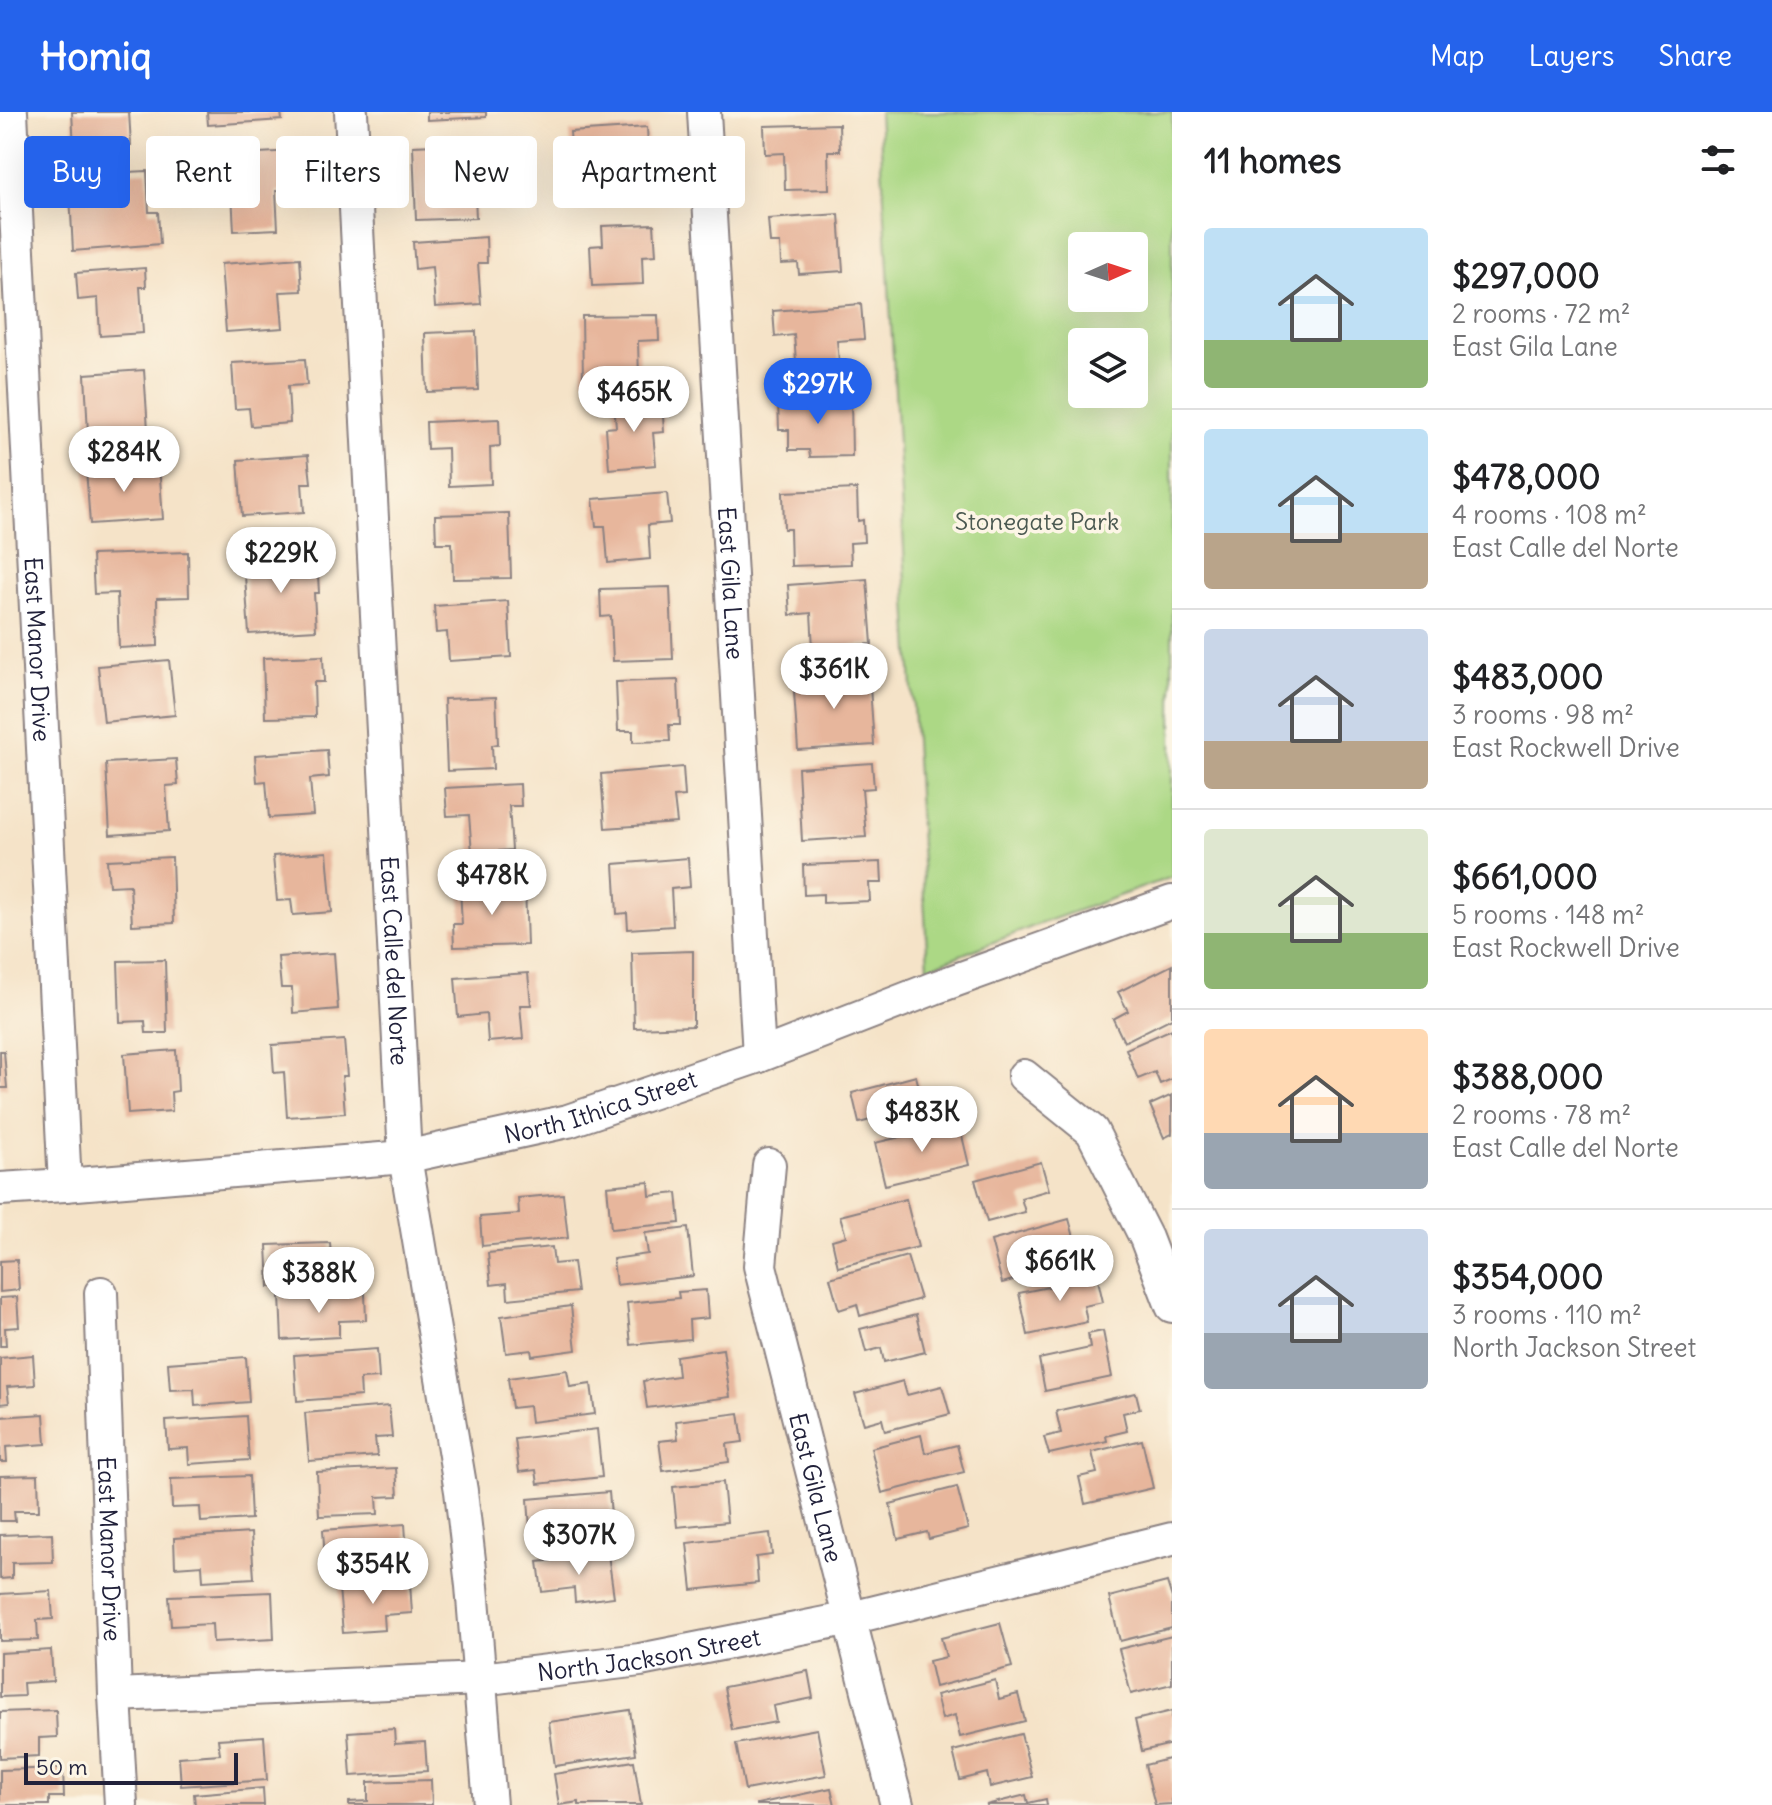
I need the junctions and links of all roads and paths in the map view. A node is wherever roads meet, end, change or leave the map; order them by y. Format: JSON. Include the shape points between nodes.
{"nodes":[{"id":1,"x":11,"y":112,"type":"edge"},
{"id":2,"x":351,"y":112,"type":"edge"},
{"id":3,"x":704,"y":112,"type":"edge"},
{"id":4,"x":1172,"y":902,"type":"edge"},
{"id":5,"x":759,"y":1056,"type":"junction"},
{"id":6,"x":1024,"y":1076,"type":"dead end"},
{"id":7,"x":405,"y":1157,"type":"junction"},
{"id":8,"x":769,"y":1165,"type":"dead end"},
{"id":9,"x":65,"y":1185,"type":"junction"},
{"id":10,"x":0,"y":1189,"type":"edge"},
{"id":11,"x":101,"y":1293,"type":"dead end"},
{"id":12,"x":1172,"y":1306,"type":"edge"},
{"id":13,"x":1172,"y":1539,"type":"edge"},
{"id":14,"x":851,"y":1618,"type":"junction"},
{"id":15,"x":481,"y":1679,"type":"junction"},
{"id":16,"x":115,"y":1695,"type":"junction"},
{"id":17,"x":121,"y":1805,"type":"edge"},
{"id":18,"x":490,"y":1805,"type":"edge"},
{"id":19,"x":897,"y":1805,"type":"edge"}],
"edges":[{"from":1,"to":9,"type":"street","name":"East Manor Drive"},
{"from":2,"to":7,"type":"street","name":"East Calle del Norte"},
{"from":3,"to":5,"type":"street","name":"East Gila Lane"},
{"from":4,"to":5,"type":"street","name":"North Ithica Street"},
{"from":5,"to":7,"type":"street","name":"North Ithica Street","via":[[568,1121]]},
{"from":6,"to":12,"type":"street","via":[[1092,1131],[1146,1238]]},
{"from":7,"to":9,"type":"street","name":"North Ithica Street"},
{"from":7,"to":15,"type":"street","name":"East Calle del Norte","via":[[461,1491]]},
{"from":8,"to":14,"type":"street","name":"East Gila Lane","via":[[760,1266]]},
{"from":9,"to":10,"type":"street","name":"North Ithica Street"},
{"from":11,"to":16,"type":"street","name":"East Manor Drive"},
{"from":13,"to":14,"type":"street","name":"North Jackson Street"},
{"from":14,"to":15,"type":"street","name":"North Jackson Street","via":[[640,1660]]},
{"from":14,"to":19,"type":"street","name":"East Gila Lane"},
{"from":15,"to":16,"type":"street","name":"North Jackson Street"},
{"from":15,"to":18,"type":"street","name":"East Calle del Norte"},
{"from":16,"to":17,"type":"street","name":"East Manor Drive"}]}
